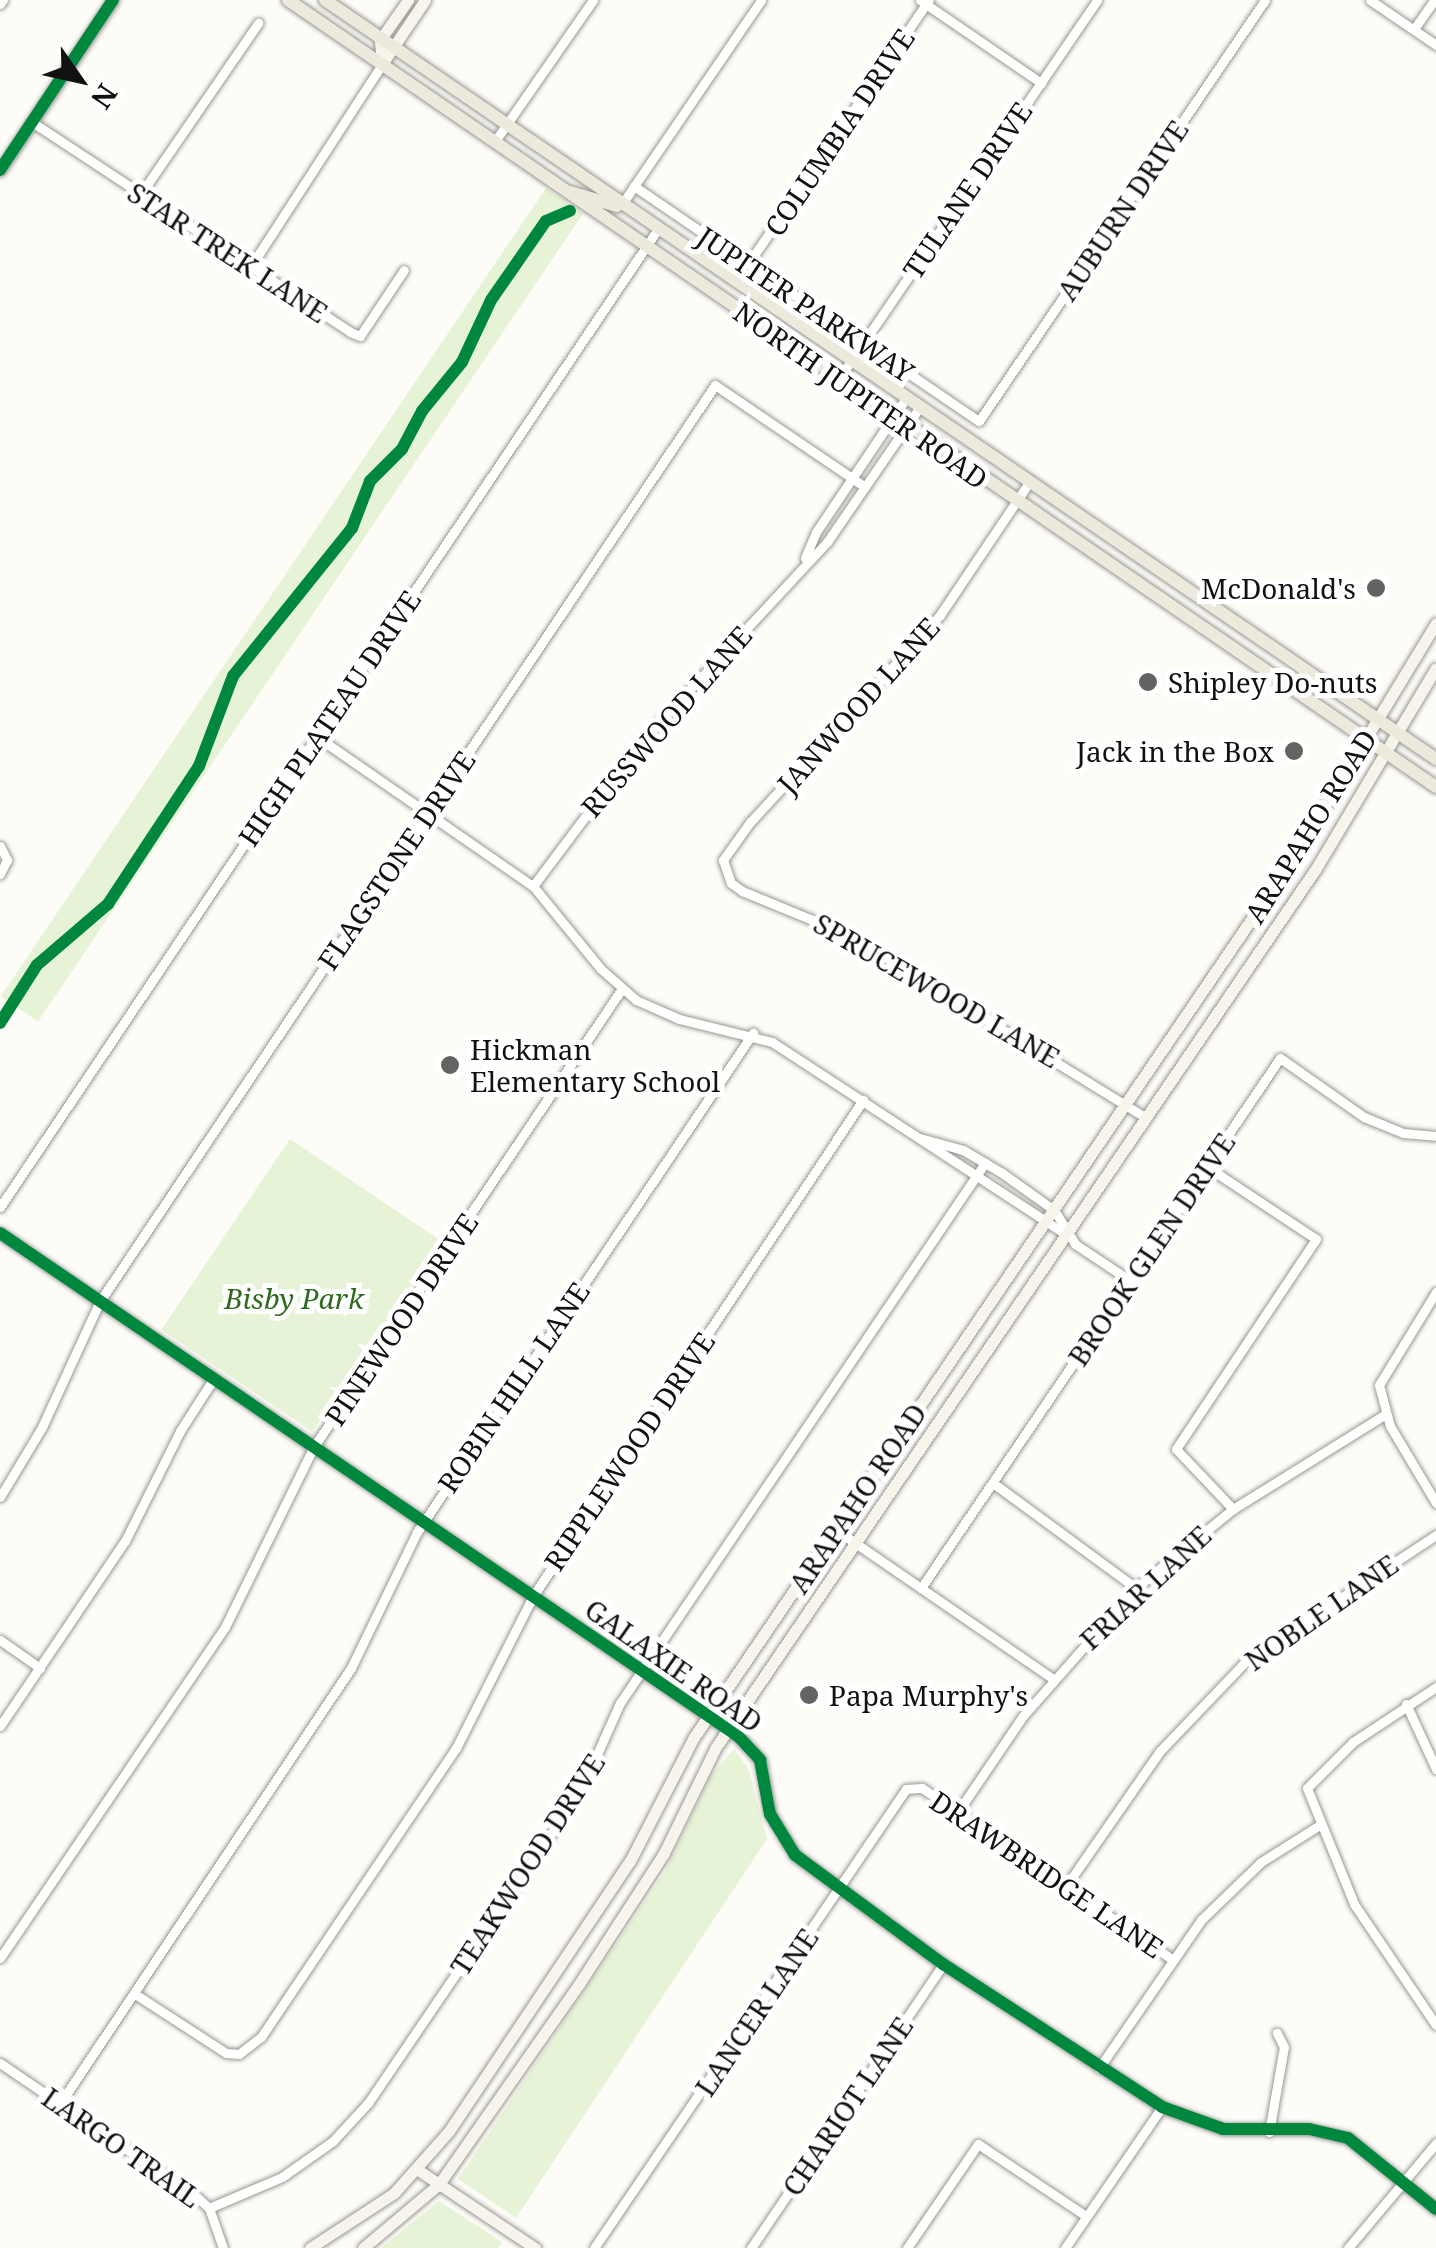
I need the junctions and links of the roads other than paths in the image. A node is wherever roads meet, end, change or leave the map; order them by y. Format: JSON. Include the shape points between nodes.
{"nodes":[{"id":1,"x":113,"y":0,"type":"edge"},
{"id":2,"x":288,"y":0,"type":"edge"},
{"id":3,"x":325,"y":0,"type":"edge"},
{"id":4,"x":408,"y":0,"type":"edge"},
{"id":5,"x":425,"y":0,"type":"edge"},
{"id":6,"x":593,"y":0,"type":"edge"},
{"id":7,"x":762,"y":0,"type":"edge"},
{"id":8,"x":1097,"y":0,"type":"edge"},
{"id":9,"x":1265,"y":0,"type":"edge"},
{"id":10,"x":1370,"y":0,"type":"edge"},
{"id":11,"x":1434,"y":0,"type":"edge"},
{"id":12,"x":925,"y":2,"type":"edge"},
{"id":13,"x":258,"y":22,"type":"dead end"},
{"id":14,"x":1414,"y":30,"type":"junction"},
{"id":15,"x":386,"y":44,"type":"junction"},
{"id":16,"x":1436,"y":45,"type":"edge"},
{"id":17,"x":382,"y":64,"type":"junction"},
{"id":18,"x":1040,"y":83,"type":"junction"},
{"id":19,"x":32,"y":122,"type":"junction"},
{"id":20,"x":506,"y":125,"type":"junction"},
{"id":21,"x":495,"y":142,"type":"junction"},
{"id":22,"x":0,"y":170,"type":"edge"},
{"id":23,"x":634,"y":186,"type":"junction"},
{"id":24,"x":567,"y":192,"type":"junction"},
{"id":25,"x":140,"y":195,"type":"junction"},
{"id":26,"x":622,"y":204,"type":"junction"},
{"id":27,"x":658,"y":230,"type":"junction"},
{"id":28,"x":646,"y":246,"type":"junction"},
{"id":29,"x":748,"y":264,"type":"junction"},
{"id":30,"x":251,"y":266,"type":"junction"},
{"id":31,"x":404,"y":270,"type":"dead end"},
{"id":32,"x":862,"y":342,"type":"junction"},
{"id":33,"x":850,"y":361,"type":"junction"},
{"id":34,"x":838,"y":380,"type":"junction"},
{"id":35,"x":906,"y":398,"type":"junction"},
{"id":36,"x":919,"y":408,"type":"junction"},
{"id":37,"x":980,"y":420,"type":"joint"},
{"id":38,"x":888,"y":424,"type":"junction"},
{"id":39,"x":906,"y":427,"type":"junction"},
{"id":40,"x":852,"y":478,"type":"junction"},
{"id":41,"x":1028,"y":484,"type":"junction"},
{"id":42,"x":865,"y":487,"type":"junction"},
{"id":43,"x":1016,"y":502,"type":"junction"},
{"id":44,"x":804,"y":561,"type":"junction"},
{"id":45,"x":1151,"y":565,"type":"junction"},
{"id":46,"x":1120,"y":571,"type":"junction"},
{"id":47,"x":1152,"y":594,"type":"junction"},
{"id":48,"x":1436,"y":624,"type":"edge"},
{"id":49,"x":1244,"y":628,"type":"junction"},
{"id":50,"x":1230,"y":647,"type":"junction"},
{"id":51,"x":1436,"y":668,"type":"edge"},
{"id":52,"x":1378,"y":718,"type":"junction"},
{"id":53,"x":1399,"y":733,"type":"junction"},
{"id":54,"x":316,"y":736,"type":"junction"},
{"id":55,"x":1366,"y":737,"type":"junction"},
{"id":56,"x":1387,"y":753,"type":"junction"},
{"id":57,"x":1436,"y":759,"type":"edge"},
{"id":58,"x":1436,"y":787,"type":"edge"},
{"id":59,"x":428,"y":812,"type":"junction"},
{"id":60,"x":0,"y":846,"type":"edge"},
{"id":61,"x":0,"y":874,"type":"edge"},
{"id":62,"x":726,"y":874,"type":"joint"},
{"id":63,"x":534,"y":886,"type":"junction"},
{"id":64,"x":1232,"y":949,"type":"junction"},
{"id":65,"x":1251,"y":962,"type":"junction"},
{"id":66,"x":621,"y":990,"type":"junction"},
{"id":67,"x":752,"y":1034,"type":"junction"},
{"id":68,"x":864,"y":1100,"type":"junction"},
{"id":69,"x":1126,"y":1105,"type":"junction"},
{"id":70,"x":1146,"y":1118,"type":"junction"},
{"id":71,"x":1436,"y":1136,"type":"edge"},
{"id":72,"x":920,"y":1138,"type":"junction"},
{"id":73,"x":985,"y":1163,"type":"junction"},
{"id":74,"x":1206,"y":1166,"type":"junction"},
{"id":75,"x":974,"y":1178,"type":"junction"},
{"id":76,"x":0,"y":1207,"type":"edge"},
{"id":77,"x":1054,"y":1210,"type":"junction"},
{"id":78,"x":1045,"y":1224,"type":"junction"},
{"id":79,"x":0,"y":1232,"type":"edge"},
{"id":80,"x":1068,"y":1234,"type":"junction"},
{"id":81,"x":1129,"y":1280,"type":"junction"},
{"id":82,"x":1436,"y":1292,"type":"edge"},
{"id":83,"x":100,"y":1301,"type":"junction"},
{"id":84,"x":214,"y":1378,"type":"junction"},
{"id":85,"x":1384,"y":1415,"type":"junction"},
{"id":86,"x":313,"y":1448,"type":"junction"},
{"id":87,"x":994,"y":1483,"type":"junction"},
{"id":88,"x":0,"y":1497,"type":"edge"},
{"id":89,"x":1436,"y":1503,"type":"edge"},
{"id":90,"x":1232,"y":1509,"type":"junction"},
{"id":91,"x":424,"y":1522,"type":"junction"},
{"id":92,"x":835,"y":1530,"type":"junction"},
{"id":93,"x":1436,"y":1535,"type":"edge"},
{"id":94,"x":856,"y":1544,"type":"junction"},
{"id":95,"x":922,"y":1588,"type":"junction"},
{"id":96,"x":1136,"y":1588,"type":"junction"},
{"id":97,"x":532,"y":1596,"type":"junction"},
{"id":98,"x":0,"y":1640,"type":"edge"},
{"id":99,"x":40,"y":1668,"type":"junction"},
{"id":100,"x":642,"y":1671,"type":"junction"},
{"id":101,"x":1053,"y":1678,"type":"junction"},
{"id":102,"x":1436,"y":1687,"type":"edge"},
{"id":103,"x":1406,"y":1704,"type":"junction"},
{"id":104,"x":708,"y":1715,"type":"junction"},
{"id":105,"x":0,"y":1726,"type":"edge"},
{"id":106,"x":728,"y":1729,"type":"junction"},
{"id":107,"x":1436,"y":1769,"type":"edge"},
{"id":108,"x":922,"y":1788,"type":"joint"},
{"id":109,"x":957,"y":1813,"type":"junction"},
{"id":110,"x":1318,"y":1826,"type":"junction"},
{"id":111,"x":1066,"y":1886,"type":"junction"},
{"id":112,"x":837,"y":1891,"type":"junction"},
{"id":113,"x":0,"y":1958,"type":"edge"},
{"id":114,"x":1172,"y":1959,"type":"junction"},
{"id":115,"x":943,"y":1964,"type":"junction"},
{"id":116,"x":135,"y":1994,"type":"junction"},
{"id":117,"x":1436,"y":2025,"type":"edge"},
{"id":118,"x":1278,"y":2033,"type":"dead end"},
{"id":119,"x":0,"y":2063,"type":"edge"},
{"id":120,"x":1099,"y":2068,"type":"junction"},
{"id":121,"x":61,"y":2102,"type":"junction"},
{"id":122,"x":1162,"y":2107,"type":"junction"},
{"id":123,"x":1269,"y":2132,"type":"junction"},
{"id":124,"x":1436,"y":2143,"type":"edge"},
{"id":125,"x":418,"y":2170,"type":"junction"},
{"id":126,"x":1403,"y":2179,"type":"junction"},
{"id":127,"x":438,"y":2184,"type":"junction"},
{"id":128,"x":209,"y":2208,"type":"junction"},
{"id":129,"x":1436,"y":2209,"type":"edge"},
{"id":130,"x":1086,"y":2216,"type":"junction"},
{"id":131,"x":518,"y":2243,"type":"edge"},
{"id":132,"x":223,"y":2248,"type":"edge"},
{"id":133,"x":310,"y":2248,"type":"edge"},
{"id":134,"x":364,"y":2248,"type":"edge"},
{"id":135,"x":536,"y":2248,"type":"edge"},
{"id":136,"x":594,"y":2248,"type":"edge"},
{"id":137,"x":751,"y":2248,"type":"edge"},
{"id":138,"x":907,"y":2248,"type":"edge"},
{"id":139,"x":1065,"y":2248,"type":"edge"},
{"id":140,"x":1348,"y":2248,"type":"edge"}],
"edges":[{"from":1,"to":19,"type":"main road"},
{"from":2,"to":17,"type":"main road","name":"NORTH JUPITER ROAD"},
{"from":3,"to":15,"type":"main road","name":"NORTH JUPITER ROAD"},
{"from":4,"to":15,"type":"main road"},
{"from":5,"to":15,"type":"main road"},
{"from":6,"to":20,"type":"street"},
{"from":7,"to":23,"type":"street"},
{"from":8,"to":18,"type":"street","name":"TULANE DRIVE"},
{"from":9,"to":37,"type":"street","name":"AUBURN DRIVE"},
{"from":10,"to":14,"type":"street"},
{"from":11,"to":14,"type":"street"},
{"from":12,"to":18,"type":"street"},
{"from":12,"to":29,"type":"street","name":"COLUMBIA DRIVE"},
{"from":13,"to":25,"type":"street"},
{"from":14,"to":16,"type":"street"},
{"from":15,"to":17,"type":"main road"},
{"from":15,"to":20,"type":"main road","name":"NORTH JUPITER ROAD"},
{"from":17,"to":21,"type":"main road","name":"NORTH JUPITER ROAD"},
{"from":17,"to":30,"type":"street"},
{"from":18,"to":32,"type":"street","name":"TULANE DRIVE"},
{"from":19,"to":22,"type":"main road"},
{"from":19,"to":25,"type":"street","name":"STAR TREK LANE"},
{"from":20,"to":21,"type":"street"},
{"from":20,"to":26,"type":"main road","name":"NORTH JUPITER ROAD"},
{"from":21,"to":24,"type":"main road","name":"NORTH JUPITER ROAD"},
{"from":23,"to":26,"type":"street"},
{"from":23,"to":29,"type":"street","name":"JUPITER PARKWAY"},
{"from":24,"to":26,"type":"main road"},
{"from":24,"to":28,"type":"main road","name":"NORTH JUPITER ROAD"},
{"from":25,"to":30,"type":"street","name":"STAR TREK LANE"},
{"from":26,"to":27,"type":"main road","name":"NORTH JUPITER ROAD"},
{"from":27,"to":28,"type":"street","name":"HIGH PLATEAU DRIVE"},
{"from":27,"to":33,"type":"main road","name":"NORTH JUPITER ROAD"},
{"from":28,"to":34,"type":"main road","name":"NORTH JUPITER ROAD"},
{"from":28,"to":54,"type":"street","name":"HIGH PLATEAU DRIVE"},
{"from":29,"to":32,"type":"street","name":"JUPITER PARKWAY"},
{"from":30,"to":31,"type":"street","name":"STAR TREK LANE","via":[[360,336]]},
{"from":32,"to":33,"type":"street","name":"TULANE DRIVE"},
{"from":32,"to":37,"type":"street","name":"JUPITER PARKWAY"},
{"from":33,"to":34,"type":"street","name":"TULANE DRIVE"},
{"from":33,"to":35,"type":"main road","name":"NORTH JUPITER ROAD"},
{"from":34,"to":38,"type":"main road","name":"NORTH JUPITER ROAD"},
{"from":35,"to":36,"type":"main road","name":"NORTH JUPITER ROAD"},
{"from":35,"to":38,"type":"street","name":"RUSSWOOD LANE"},
{"from":36,"to":39,"type":"street","name":"RUSSWOOD LANE"},
{"from":36,"to":41,"type":"main road","name":"NORTH JUPITER ROAD"},
{"from":38,"to":39,"type":"main road","name":"NORTH JUPITER ROAD"},
{"from":38,"to":40,"type":"street","name":"RUSSWOOD LANE"},
{"from":39,"to":42,"type":"street","name":"RUSSWOOD LANE"},
{"from":39,"to":43,"type":"main road","name":"NORTH JUPITER ROAD"},
{"from":40,"to":42,"type":"street","name":"FLAGSTONE DRIVE"},
{"from":40,"to":44,"type":"street","name":"RUSSWOOD LANE"},
{"from":40,"to":59,"type":"street","name":"FLAGSTONE DRIVE","via":[[716,385]]},
{"from":41,"to":43,"type":"street","name":"JANWOOD LANE"},
{"from":41,"to":45,"type":"main road","name":"NORTH JUPITER ROAD"},
{"from":42,"to":44,"type":"street","name":"RUSSWOOD LANE","via":[[827,542]]},
{"from":43,"to":46,"type":"main road","name":"NORTH JUPITER ROAD"},
{"from":43,"to":62,"type":"street","name":"JANWOOD LANE","via":[[898,666],[728,847]]},
{"from":44,"to":63,"type":"street","name":"RUSSWOOD LANE","via":[[642,740]]},
{"from":45,"to":46,"type":"main road"},
{"from":45,"to":47,"type":"main road"},
{"from":45,"to":49,"type":"main road","name":"NORTH JUPITER ROAD"},
{"from":46,"to":47,"type":"main road","name":"NORTH JUPITER ROAD"},
{"from":47,"to":50,"type":"main road","name":"NORTH JUPITER ROAD"},
{"from":48,"to":52,"type":"main road","name":"ARAPAHO ROAD"},
{"from":49,"to":50,"type":"main road"},
{"from":49,"to":52,"type":"main road","name":"NORTH JUPITER ROAD"},
{"from":50,"to":55,"type":"main road","name":"NORTH JUPITER ROAD"},
{"from":51,"to":53,"type":"main road","name":"ARAPAHO ROAD"},
{"from":52,"to":53,"type":"main road","name":"NORTH JUPITER ROAD"},
{"from":52,"to":55,"type":"main road","name":"ARAPAHO ROAD"},
{"from":53,"to":56,"type":"main road","name":"ARAPAHO ROAD"},
{"from":53,"to":57,"type":"main road","name":"NORTH JUPITER ROAD"},
{"from":54,"to":59,"type":"street"},
{"from":54,"to":76,"type":"street","name":"HIGH PLATEAU DRIVE"},
{"from":55,"to":56,"type":"main road","name":"NORTH JUPITER ROAD"},
{"from":55,"to":64,"type":"main road","name":"ARAPAHO ROAD"},
{"from":56,"to":58,"type":"main road","name":"NORTH JUPITER ROAD"},
{"from":56,"to":65,"type":"main road","name":"ARAPAHO ROAD"},
{"from":59,"to":63,"type":"street"},
{"from":59,"to":83,"type":"street","name":"FLAGSTONE DRIVE"},
{"from":60,"to":61,"type":"street","via":[[7,860]]},
{"from":62,"to":69,"type":"street","name":"SPRUCEWOOD LANE","via":[[742,891],[849,934],[954,1005],[1047,1052]]},
{"from":63,"to":66,"type":"street"},
{"from":64,"to":65,"type":"main road"},
{"from":64,"to":69,"type":"main road","name":"ARAPAHO ROAD"},
{"from":65,"to":70,"type":"main road","name":"ARAPAHO ROAD"},
{"from":66,"to":67,"type":"street","via":[[679,1019]]},
{"from":66,"to":86,"type":"street","name":"PINEWOOD DRIVE"},
{"from":67,"to":68,"type":"street"},
{"from":67,"to":91,"type":"street","name":"ROBIN HILL LANE"},
{"from":68,"to":72,"type":"street"},
{"from":68,"to":97,"type":"street","name":"RIPPLEWOOD DRIVE"},
{"from":69,"to":70,"type":"street","name":"SPRUCEWOOD LANE"},
{"from":69,"to":77,"type":"main road","name":"ARAPAHO ROAD"},
{"from":70,"to":80,"type":"main road","name":"ARAPAHO ROAD"},
{"from":71,"to":74,"type":"street","name":"BROOK GLEN DRIVE","via":[[1403,1134],[1364,1116],[1280,1058]]},
{"from":72,"to":73,"type":"street"},
{"from":72,"to":75,"type":"street"},
{"from":73,"to":75,"type":"street","name":"TEAKWOOD DRIVE"},
{"from":73,"to":77,"type":"street"},
{"from":74,"to":81,"type":"street","name":"BROOK GLEN DRIVE"},
{"from":74,"to":90,"type":"street","via":[[1316,1239],[1176,1448]]},
{"from":75,"to":78,"type":"street"},
{"from":75,"to":100,"type":"street","name":"TEAKWOOD DRIVE"},
{"from":77,"to":78,"type":"main road","name":"ARAPAHO ROAD"},
{"from":77,"to":80,"type":"street"},
{"from":78,"to":80,"type":"street"},
{"from":78,"to":92,"type":"main road","name":"ARAPAHO ROAD"},
{"from":79,"to":83,"type":"main road","name":"GALAXIE ROAD"},
{"from":80,"to":81,"type":"street"},
{"from":80,"to":94,"type":"main road","name":"ARAPAHO ROAD"},
{"from":81,"to":87,"type":"street","name":"BROOK GLEN DRIVE"},
{"from":82,"to":85,"type":"street","via":[[1382,1374]]},
{"from":83,"to":84,"type":"main road","name":"GALAXIE ROAD"},
{"from":83,"to":88,"type":"street","name":"FLAGSTONE DRIVE","via":[[42,1428]]},
{"from":84,"to":86,"type":"main road","name":"GALAXIE ROAD"},
{"from":84,"to":99,"type":"street","via":[[126,1541]]},
{"from":85,"to":89,"type":"street"},
{"from":85,"to":90,"type":"street","name":"FRIAR LANE"},
{"from":86,"to":91,"type":"main road","name":"GALAXIE ROAD"},
{"from":86,"to":113,"type":"street","name":"PINEWOOD DRIVE","via":[[225,1627]]},
{"from":87,"to":95,"type":"street","name":"BROOK GLEN DRIVE"},
{"from":87,"to":96,"type":"street"},
{"from":90,"to":96,"type":"street","name":"FRIAR LANE"},
{"from":91,"to":97,"type":"main road","name":"GALAXIE ROAD"},
{"from":91,"to":116,"type":"street","name":"ROBIN HILL LANE","via":[[351,1668]]},
{"from":92,"to":94,"type":"street"},
{"from":92,"to":104,"type":"main road","name":"ARAPAHO ROAD"},
{"from":93,"to":111,"type":"street","name":"NOBLE LANE","via":[[1247,1660],[1151,1762]]},
{"from":94,"to":95,"type":"street"},
{"from":94,"to":106,"type":"main road","name":"ARAPAHO ROAD"},
{"from":95,"to":101,"type":"street"},
{"from":96,"to":101,"type":"street","name":"FRIAR LANE"},
{"from":97,"to":100,"type":"main road","name":"GALAXIE ROAD"},
{"from":97,"to":116,"type":"street","name":"RIPPLEWOOD DRIVE","via":[[456,1748],[261,2037],[239,2054],[226,2054]]},
{"from":98,"to":99,"type":"street"},
{"from":99,"to":105,"type":"street"},
{"from":100,"to":104,"type":"main road","name":"GALAXIE ROAD"},
{"from":100,"to":128,"type":"street","name":"TEAKWOOD DRIVE","via":[[581,1790],[368,2104],[282,2177]]},
{"from":101,"to":109,"type":"street","name":"FRIAR LANE"},
{"from":102,"to":103,"type":"street"},
{"from":103,"to":107,"type":"street"},
{"from":103,"to":110,"type":"street","via":[[1310,1781]]},
{"from":104,"to":106,"type":"main road","name":"GALAXIE ROAD"},
{"from":104,"to":125,"type":"main road","name":"ARAPAHO ROAD","via":[[630,1861]]},
{"from":106,"to":112,"type":"main road","name":"GALAXIE ROAD","via":[[760,1760],[770,1814],[782,1838]]},
{"from":106,"to":127,"type":"main road","name":"ARAPAHO ROAD","via":[[649,1878]]},
{"from":108,"to":109,"type":"street","name":"DRAWBRIDGE LANE"},
{"from":108,"to":112,"type":"street","name":"LANCER LANE","via":[[900,1794]]},
{"from":109,"to":111,"type":"street","name":"DRAWBRIDGE LANE"},
{"from":110,"to":114,"type":"street","via":[[1238,1880]]},
{"from":110,"to":117,"type":"street","via":[[1386,1960]]},
{"from":111,"to":114,"type":"street","name":"DRAWBRIDGE LANE"},
{"from":112,"to":115,"type":"main road","name":"GALAXIE ROAD"},
{"from":112,"to":136,"type":"street","name":"LANCER LANE"},
{"from":114,"to":120,"type":"street"},
{"from":115,"to":120,"type":"main road","name":"GALAXIE ROAD"},
{"from":115,"to":137,"type":"street","name":"CHARIOT LANE"},
{"from":116,"to":121,"type":"street","name":"ROBIN HILL LANE"},
{"from":118,"to":123,"type":"street","via":[[1284,2047]]},
{"from":119,"to":121,"type":"street","name":"LARGO TRAIL"},
{"from":120,"to":122,"type":"main road","name":"GALAXIE ROAD"},
{"from":121,"to":128,"type":"street","name":"LARGO TRAIL"},
{"from":122,"to":123,"type":"main road","name":"GALAXIE ROAD","via":[[1223,2129]]},
{"from":122,"to":130,"type":"street"},
{"from":123,"to":126,"type":"main road","name":"GALAXIE ROAD","via":[[1329,2131],[1363,2145]]},
{"from":124,"to":126,"type":"street"},
{"from":125,"to":127,"type":"main road"},
{"from":125,"to":133,"type":"main road","name":"ARAPAHO ROAD","via":[[376,2208]]},
{"from":126,"to":129,"type":"main road","name":"GALAXIE ROAD"},
{"from":126,"to":140,"type":"street"},
{"from":127,"to":131,"type":"main road"},
{"from":127,"to":134,"type":"main road","name":"ARAPAHO ROAD"},
{"from":128,"to":132,"type":"street","name":"LARGO TRAIL"},
{"from":130,"to":138,"type":"street","via":[[978,2144]]},
{"from":130,"to":139,"type":"street"},
{"from":131,"to":135,"type":"main road"}]}
